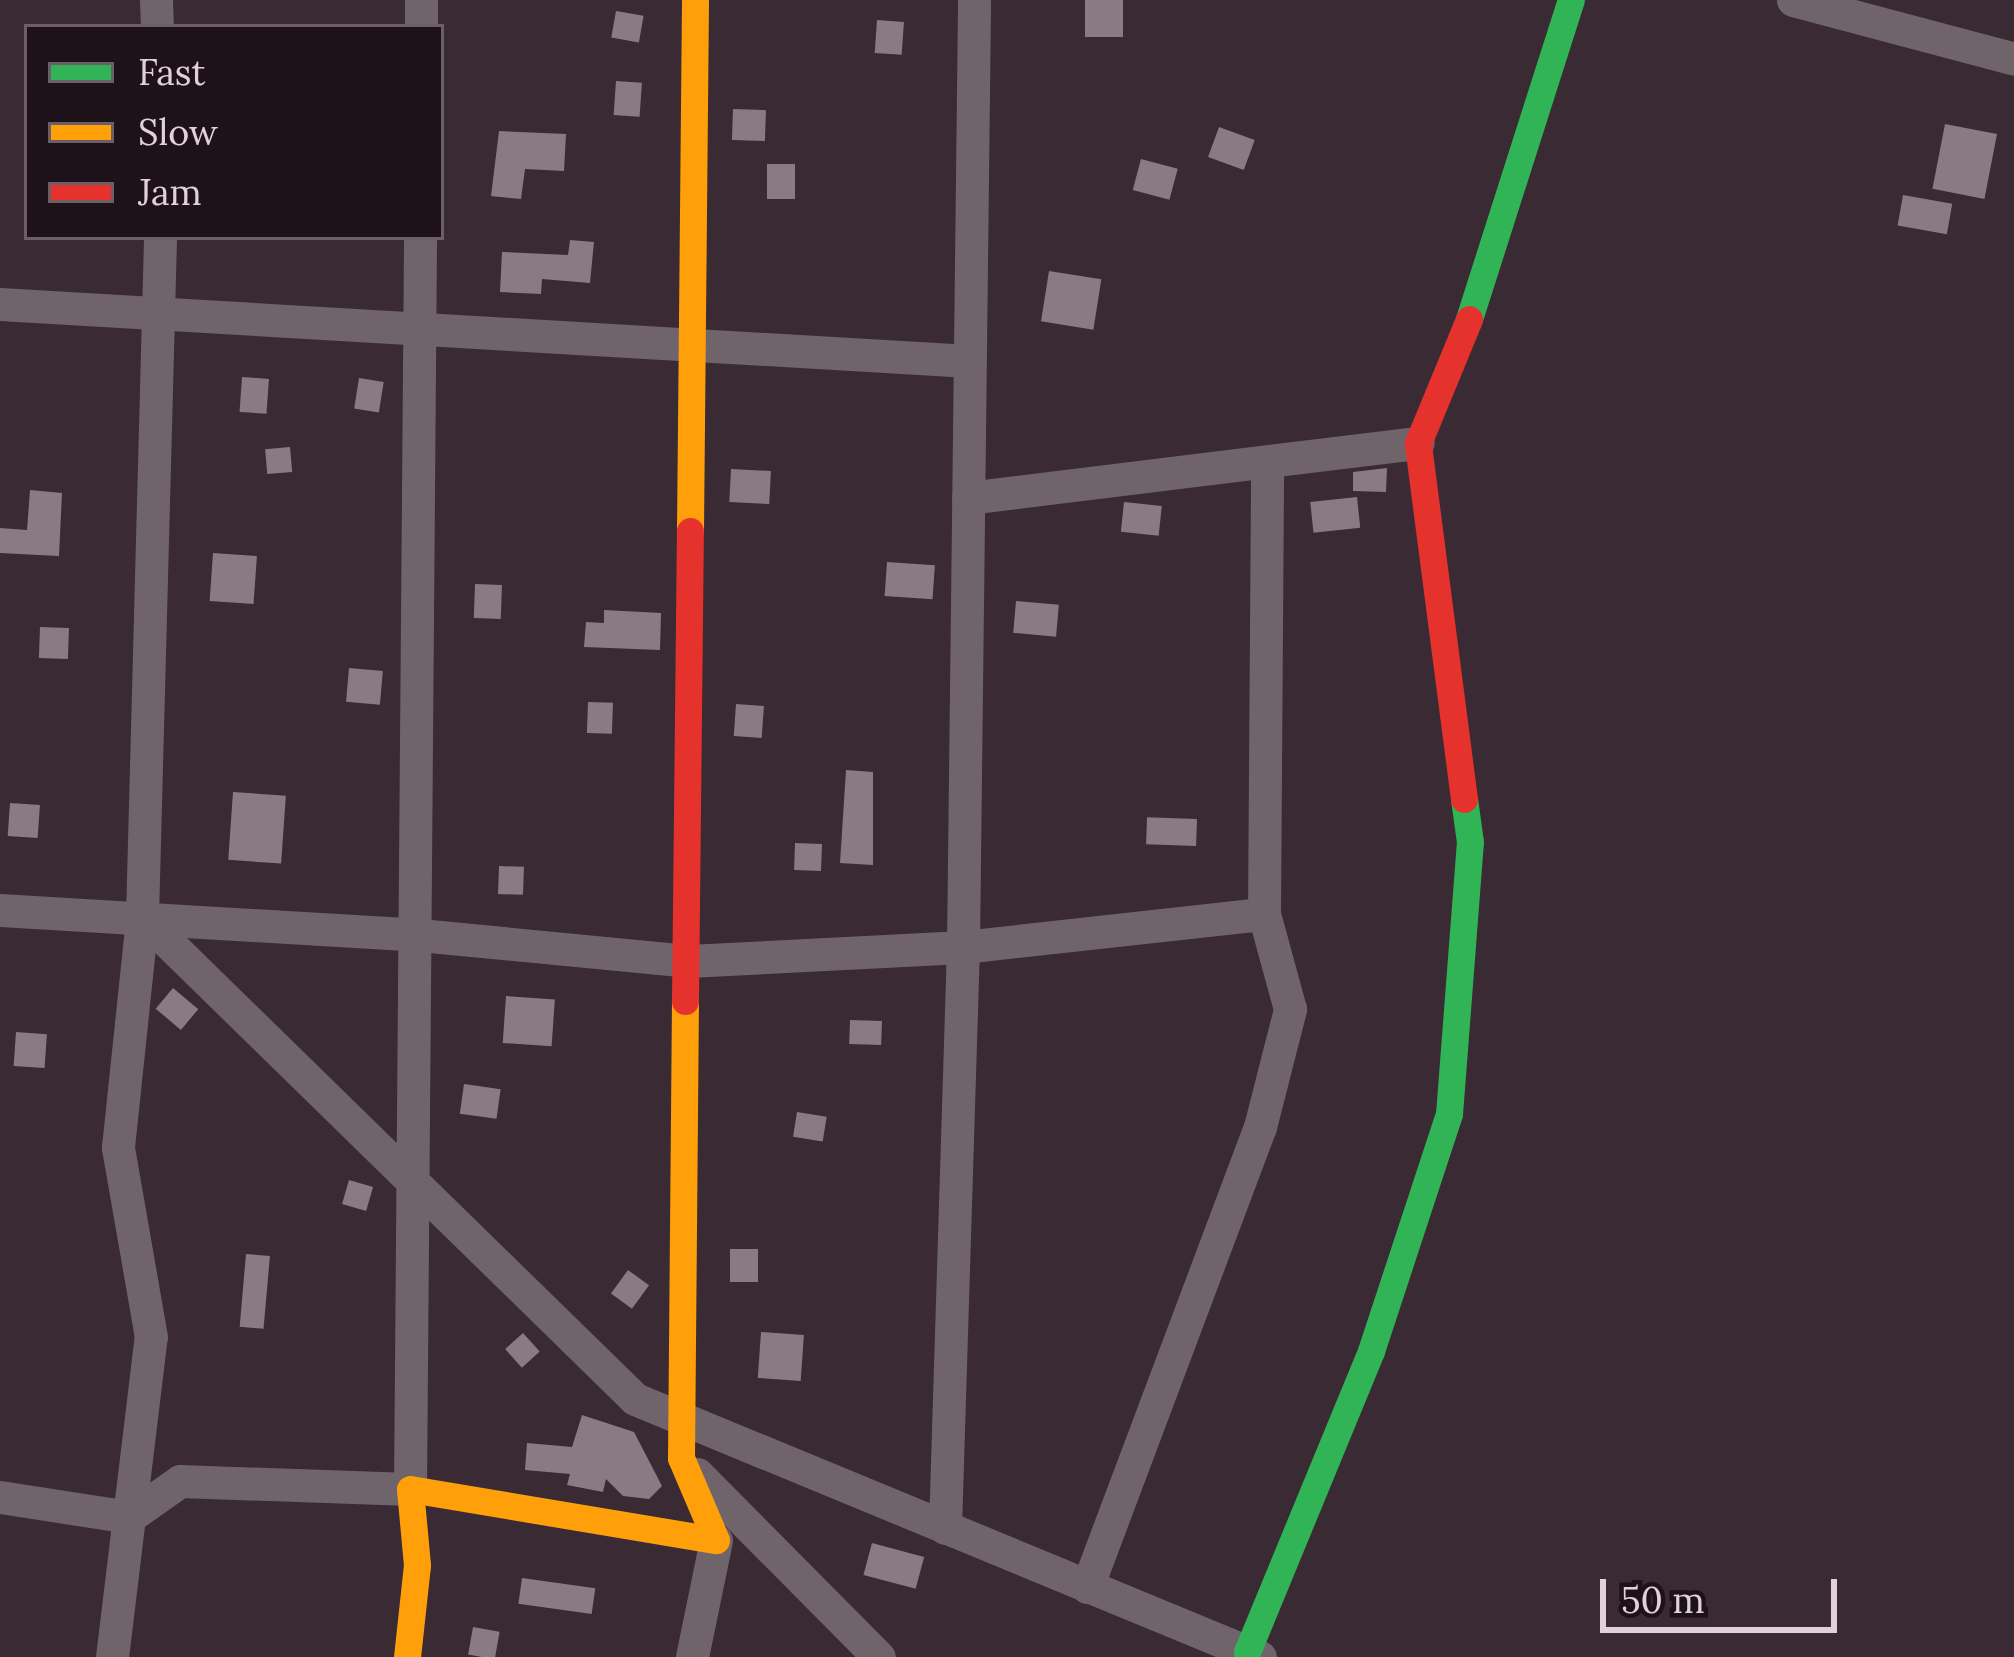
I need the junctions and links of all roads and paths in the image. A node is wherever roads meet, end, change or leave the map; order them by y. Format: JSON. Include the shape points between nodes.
{"nodes":[{"id":1,"x":695,"y":0,"type":"edge"},
{"id":2,"x":974,"y":0,"type":"edge"},
{"id":3,"x":1571,"y":0,"type":"edge"},
{"id":4,"x":1793,"y":0,"type":"edge"},
{"id":5,"x":2014,"y":59,"type":"edge"},
{"id":6,"x":160,"y":240,"type":"edge"},
{"id":7,"x":420,"y":240,"type":"edge"},
{"id":8,"x":0,"y":304,"type":"edge"},
{"id":9,"x":161,"y":313,"type":"junction"},
{"id":10,"x":420,"y":328,"type":"junction"},
{"id":11,"x":694,"y":344,"type":"junction"},
{"id":12,"x":969,"y":361,"type":"junction"},
{"id":13,"x":1418,"y":443,"type":"junction"},
{"id":14,"x":1267,"y":462,"type":"junction"},
{"id":15,"x":968,"y":498,"type":"junction"},
{"id":16,"x":0,"y":910,"type":"edge"},
{"id":17,"x":1264,"y":914,"type":"junction"},
{"id":18,"x":156,"y":918,"type":"junction"},
{"id":19,"x":409,"y":934,"type":"junction"},
{"id":20,"x":963,"y":947,"type":"junction"},
{"id":21,"x":688,"y":961,"type":"junction"},
{"id":22,"x":410,"y":1182,"type":"junction"},
{"id":23,"x":635,"y":1399,"type":"junction"},
{"id":24,"x":682,"y":1420,"type":"junction"},
{"id":25,"x":681,"y":1458,"type":"junction"},
{"id":26,"x":410,"y":1490,"type":"junction"},
{"id":27,"x":0,"y":1497,"type":"edge"},
{"id":28,"x":129,"y":1517,"type":"junction"},
{"id":29,"x":945,"y":1528,"type":"junction"},
{"id":30,"x":716,"y":1540,"type":"junction"},
{"id":31,"x":1087,"y":1586,"type":"junction"},
{"id":32,"x":1254,"y":1655,"type":"edge"},
{"id":33,"x":112,"y":1657,"type":"edge"},
{"id":34,"x":407,"y":1657,"type":"edge"},
{"id":35,"x":692,"y":1657,"type":"edge"},
{"id":36,"x":879,"y":1657,"type":"edge"}],
"edges":[{"from":1,"to":11,"type":"street"},
{"from":2,"to":12,"type":"street"},
{"from":3,"to":13,"type":"street","via":[[1481,291]]},
{"from":4,"to":5,"type":"street"},
{"from":6,"to":9,"type":"street"},
{"from":7,"to":10,"type":"street"},
{"from":8,"to":9,"type":"street"},
{"from":9,"to":10,"type":"street"},
{"from":9,"to":18,"type":"street"},
{"from":10,"to":11,"type":"street"},
{"from":10,"to":19,"type":"street"},
{"from":11,"to":12,"type":"street"},
{"from":11,"to":21,"type":"street"},
{"from":12,"to":15,"type":"street"},
{"from":13,"to":14,"type":"street"},
{"from":13,"to":32,"type":"street","via":[[1470,842],[1449,1114],[1379,1330]]},
{"from":14,"to":15,"type":"street"},
{"from":14,"to":17,"type":"street"},
{"from":15,"to":20,"type":"street"},
{"from":16,"to":18,"type":"street"},
{"from":17,"to":20,"type":"street"},
{"from":17,"to":31,"type":"street","via":[[1290,1009],[1260,1127]]},
{"from":18,"to":19,"type":"street"},
{"from":18,"to":22,"type":"street"},
{"from":18,"to":28,"type":"street","via":[[118,1147],[152,1337]]},
{"from":19,"to":21,"type":"street"},
{"from":19,"to":22,"type":"street"},
{"from":20,"to":21,"type":"street"},
{"from":20,"to":29,"type":"street"},
{"from":21,"to":24,"type":"street"},
{"from":22,"to":23,"type":"street"},
{"from":22,"to":26,"type":"street"},
{"from":23,"to":24,"type":"street"},
{"from":23,"to":25,"type":"street"},
{"from":24,"to":25,"type":"street"},
{"from":24,"to":29,"type":"street"},
{"from":25,"to":30,"type":"street"},
{"from":25,"to":36,"type":"street"},
{"from":26,"to":28,"type":"street","via":[[180,1481]]},
{"from":26,"to":30,"type":"street"},
{"from":26,"to":34,"type":"street","via":[[417,1565]]},
{"from":27,"to":28,"type":"street"},
{"from":28,"to":33,"type":"street"},
{"from":29,"to":31,"type":"street"},
{"from":30,"to":35,"type":"street"},
{"from":31,"to":32,"type":"street"}]}
